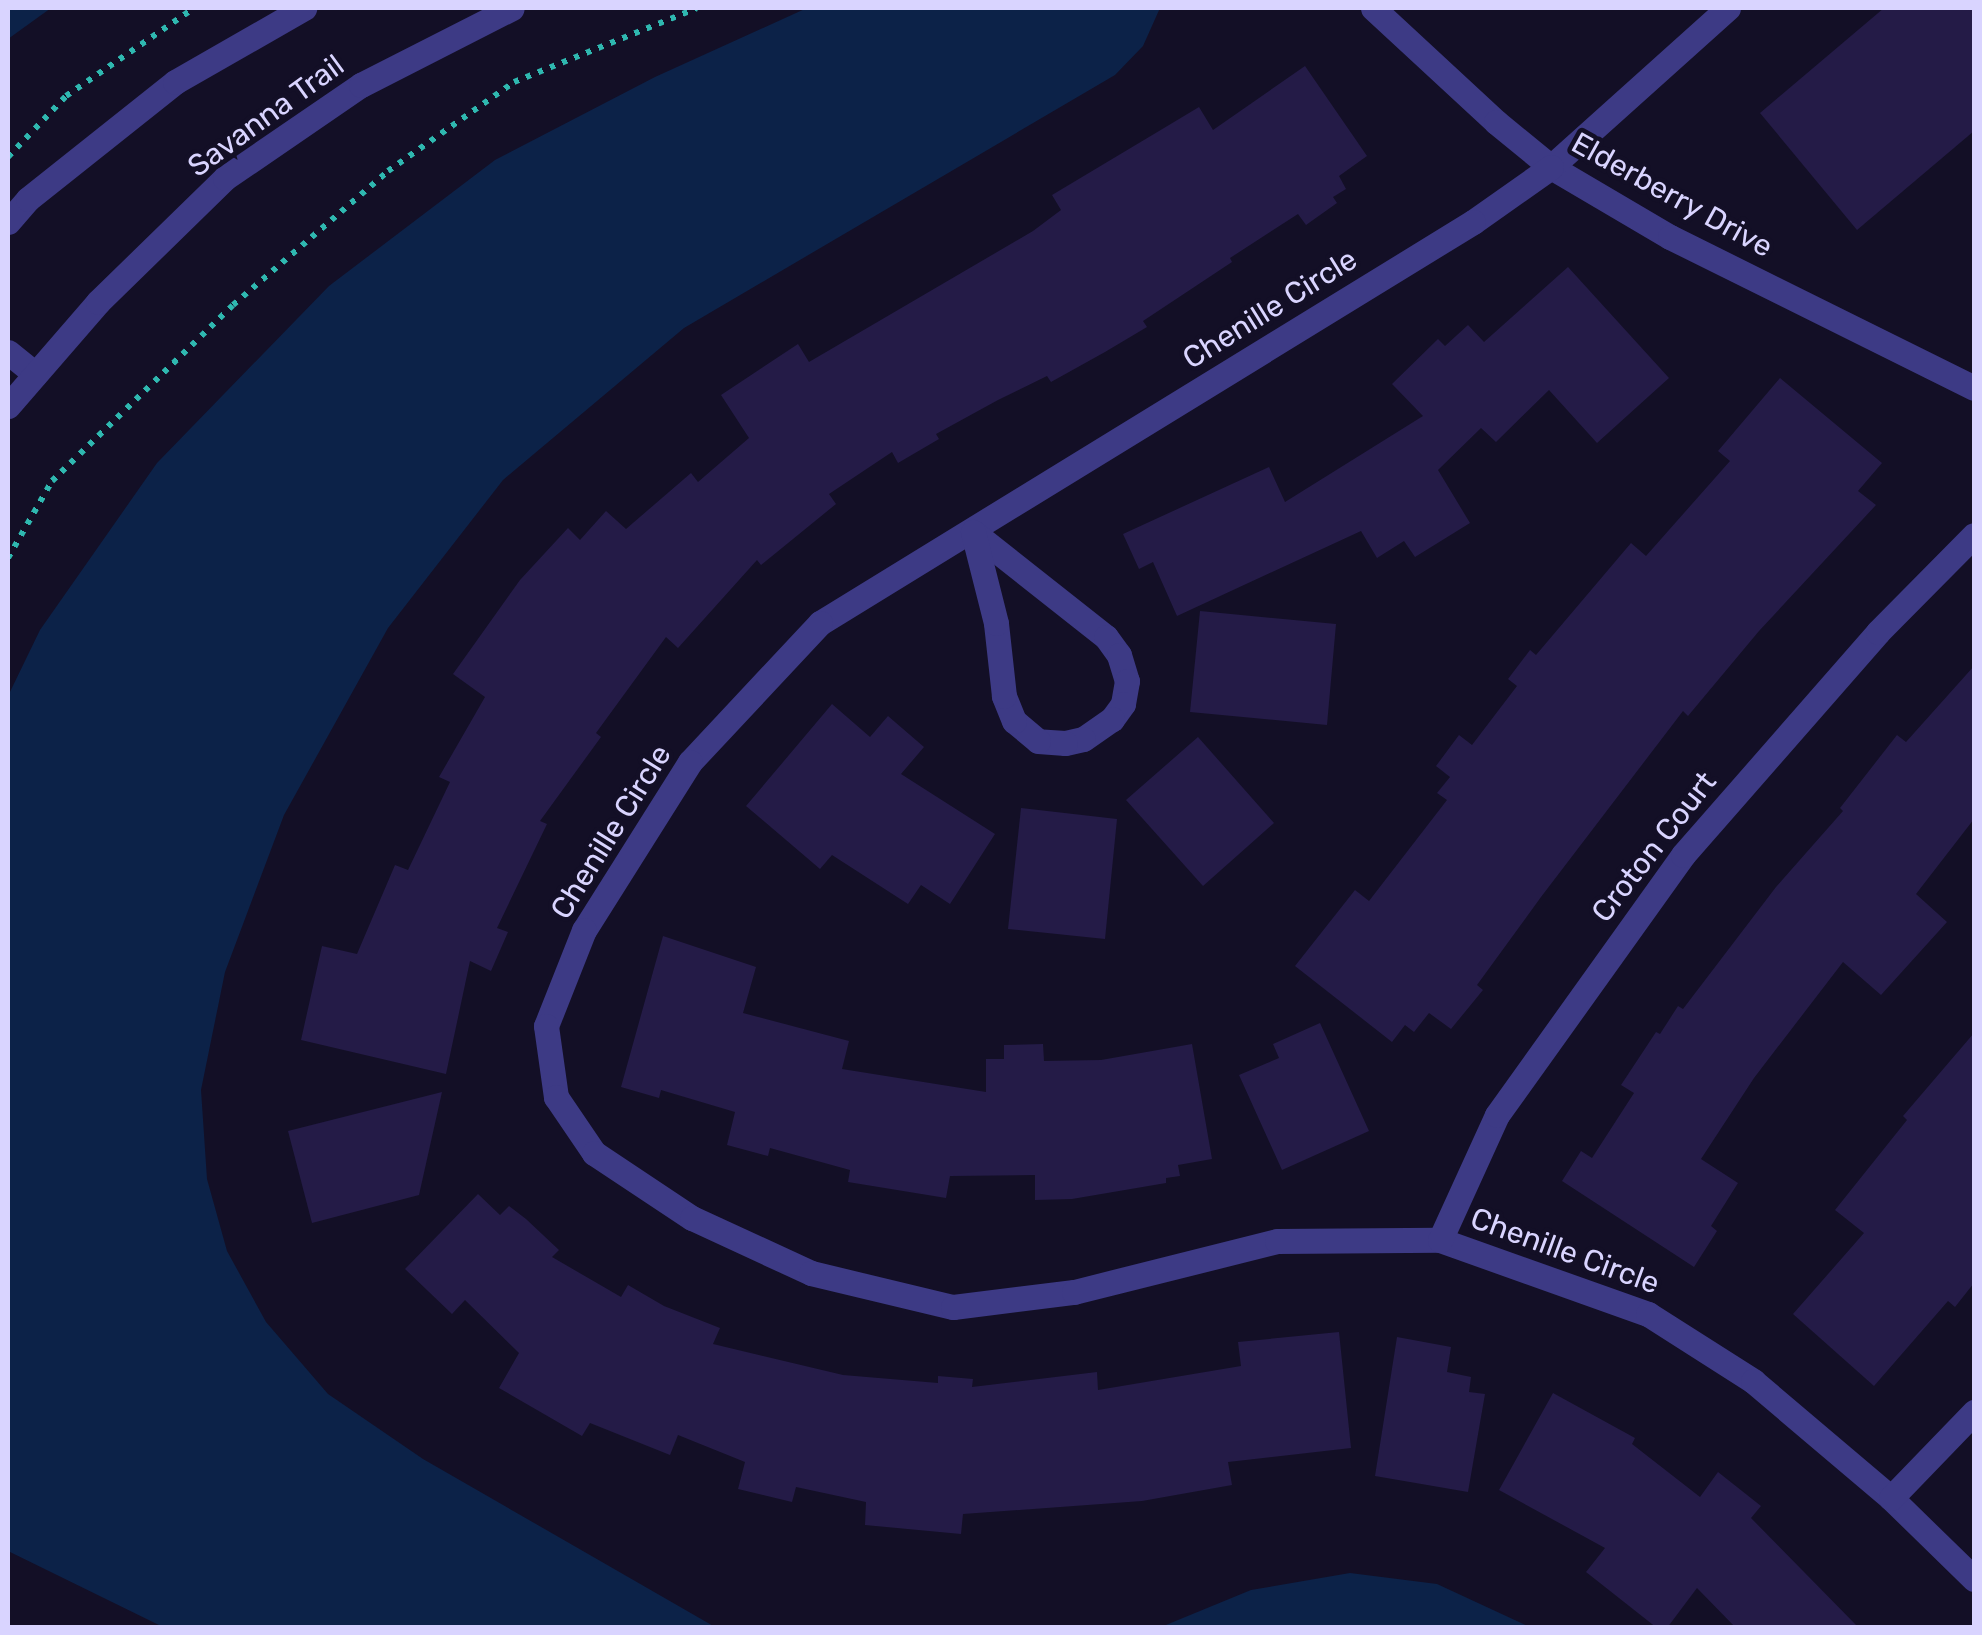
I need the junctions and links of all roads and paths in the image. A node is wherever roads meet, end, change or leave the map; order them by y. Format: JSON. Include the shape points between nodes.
{"nodes":[{"id":1,"x":194,"y":8,"type":"edge"},
{"id":2,"x":304,"y":8,"type":"edge"},
{"id":3,"x":512,"y":8,"type":"edge"},
{"id":4,"x":697,"y":8,"type":"edge"},
{"id":5,"x":1373,"y":8,"type":"edge"},
{"id":6,"x":1728,"y":8,"type":"edge"},
{"id":7,"x":8,"y":157,"type":"edge"},
{"id":8,"x":1551,"y":166,"type":"junction"},
{"id":9,"x":8,"y":222,"type":"edge"},
{"id":10,"x":8,"y":352,"type":"edge"},
{"id":11,"x":35,"y":374,"type":"junction"},
{"id":12,"x":1974,"y":388,"type":"edge"},
{"id":13,"x":8,"y":406,"type":"edge"},
{"id":14,"x":973,"y":532,"type":"junction"},
{"id":15,"x":1974,"y":535,"type":"edge"},
{"id":16,"x":8,"y":558,"type":"edge"},
{"id":17,"x":1440,"y":1240,"type":"junction"},
{"id":18,"x":1974,"y":1412,"type":"edge"},
{"id":19,"x":1891,"y":1498,"type":"junction"},
{"id":20,"x":1974,"y":1579,"type":"edge"}],
"edges":[{"from":1,"to":7,"type":"path","via":[[66,96]]},
{"from":2,"to":9,"type":"street","via":[[176,82]]},
{"from":3,"to":11,"type":"street","name":"Savanna Trail","via":[[361,85],[226,178],[98,302]]},
{"from":4,"to":16,"type":"path","via":[[514,82],[388,171],[233,305],[52,481]]},
{"from":5,"to":8,"type":"street","name":"Elderberry Drive"},
{"from":6,"to":8,"type":"street","name":"Chenille Circle"},
{"from":8,"to":12,"type":"street","name":"Elderberry Drive","via":[[1670,237]]},
{"from":8,"to":14,"type":"street","name":"Chenille Circle","via":[[1472,222]]},
{"from":10,"to":11,"type":"street"},
{"from":11,"to":13,"type":"street","name":"Savanna Trail"},
{"from":14,"to":14,"type":"street","via":[[1014,721],[1038,741],[1083,739],[1122,704],[1127,680],[1119,655],[1106,637]]},
{"from":14,"to":17,"type":"street","name":"Chenille Circle","via":[[820,623],[690,762],[584,930],[546,1026],[556,1097],[594,1153],[692,1218],[810,1274],[953,1307],[1074,1292],[1278,1241]]},
{"from":15,"to":17,"type":"street","name":"Croton Court","via":[[1878,632],[1683,855],[1497,1115]]},
{"from":17,"to":19,"type":"street","name":"Chenille Circle","via":[[1648,1314],[1753,1381]]},
{"from":18,"to":19,"type":"street"},
{"from":19,"to":20,"type":"street","name":"Chenille Circle"}]}
